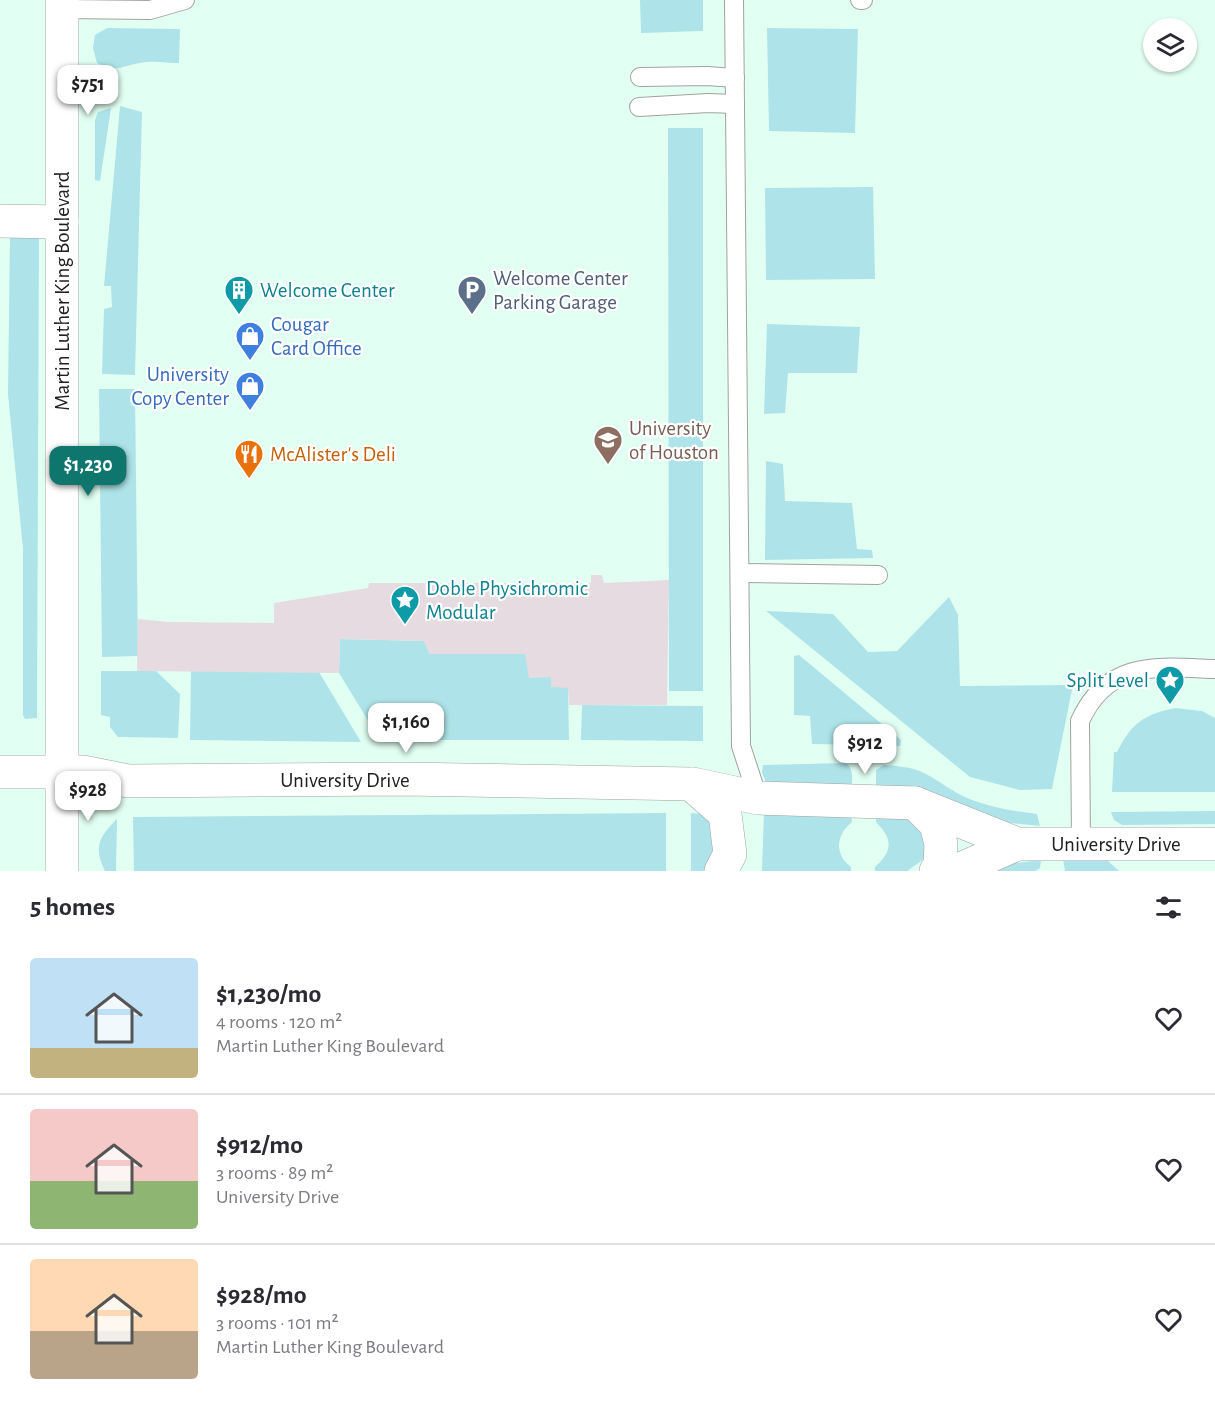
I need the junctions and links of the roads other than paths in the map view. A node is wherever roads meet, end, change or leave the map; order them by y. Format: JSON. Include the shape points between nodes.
{"nodes":[{"id":1,"x":184,"y":0,"type":"edge"},
{"id":2,"x":734,"y":0,"type":"edge"},
{"id":3,"x":62,"y":5,"type":"edge"},
{"id":4,"x":640,"y":77,"type":"dead end"},
{"id":5,"x":735,"y":78,"type":"junction"},
{"id":6,"x":735,"y":104,"type":"junction"},
{"id":7,"x":639,"y":107,"type":"dead end"},
{"id":8,"x":0,"y":221,"type":"edge"},
{"id":9,"x":63,"y":222,"type":"junction"},
{"id":10,"x":740,"y":573,"type":"junction"},
{"id":11,"x":878,"y":574,"type":"dead end"},
{"id":12,"x":1215,"y":669,"type":"edge"},
{"id":13,"x":0,"y":772,"type":"edge"},
{"id":14,"x":62,"y":772,"type":"junction"},
{"id":15,"x":691,"y":784,"type":"junction"},
{"id":16,"x":758,"y":798,"type":"junction"},
{"id":17,"x":915,"y":803,"type":"junction"},
{"id":18,"x":1081,"y":843,"type":"junction"},
{"id":19,"x":1017,"y":844,"type":"junction"},
{"id":20,"x":1215,"y":844,"type":"edge"},
{"id":21,"x":62,"y":871,"type":"edge"},
{"id":22,"x":721,"y":871,"type":"edge"},
{"id":23,"x":936,"y":871,"type":"edge"},
{"id":24,"x":956,"y":871,"type":"edge"}],
"edges":[{"from":1,"to":3,"type":"lane","via":[[150,10]]},
{"from":2,"to":5,"type":"lane"},
{"from":3,"to":9,"type":"street","name":"Martin Luther King Boulevard"},
{"from":4,"to":5,"type":"lane"},
{"from":5,"to":6,"type":"lane"},
{"from":6,"to":7,"type":"lane"},
{"from":6,"to":10,"type":"lane"},
{"from":8,"to":9,"type":"street"},
{"from":9,"to":14,"type":"street","name":"Martin Luther King Boulevard"},
{"from":10,"to":11,"type":"lane"},
{"from":10,"to":16,"type":"lane","via":[[741,746]]},
{"from":12,"to":18,"type":"lane","via":[[1152,667],[1118,677],[1087,705],[1080,721]]},
{"from":13,"to":14,"type":"street","name":"University Drive"},
{"from":14,"to":15,"type":"street","name":"University Drive","via":[[128,781],[403,779]]},
{"from":14,"to":21,"type":"street","name":"Martin Luther King Boulevard"},
{"from":15,"to":16,"type":"street","name":"University Drive"},
{"from":15,"to":22,"type":"street","via":[[725,814],[730,854]]},
{"from":16,"to":17,"type":"street","name":"University Drive"},
{"from":17,"to":19,"type":"street","name":"University Drive"},
{"from":17,"to":23,"type":"street","via":[[936,824],[941,844],[940,867]]},
{"from":18,"to":19,"type":"street","name":"University Drive"},
{"from":18,"to":20,"type":"street","name":"University Drive"},
{"from":19,"to":24,"type":"street","name":"University Drive"}]}
